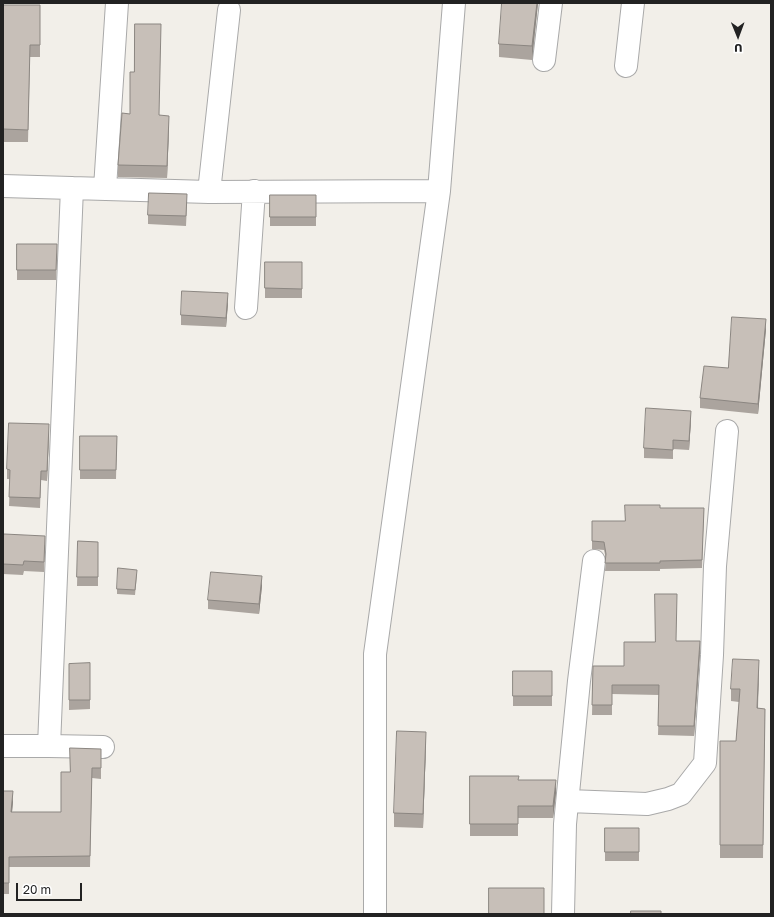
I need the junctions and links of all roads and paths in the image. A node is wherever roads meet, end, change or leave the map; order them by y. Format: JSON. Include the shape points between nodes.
{"nodes":[{"id":1,"x":117,"y":3,"type":"edge"},
{"id":2,"x":454,"y":3,"type":"edge"},
{"id":3,"x":551,"y":3,"type":"edge"},
{"id":4,"x":632,"y":3,"type":"edge"},
{"id":5,"x":229,"y":10,"type":"dead end"},
{"id":6,"x":544,"y":60,"type":"dead end"},
{"id":7,"x":626,"y":66,"type":"dead end"},
{"id":8,"x":3,"y":186,"type":"edge"},
{"id":9,"x":72,"y":188,"type":"junction"},
{"id":10,"x":105,"y":188,"type":"junction"},
{"id":11,"x":254,"y":191,"type":"junction"},
{"id":12,"x":439,"y":191,"type":"junction"},
{"id":13,"x":209,"y":192,"type":"junction"},
{"id":14,"x":246,"y":308,"type":"dead end"},
{"id":15,"x":727,"y":431,"type":"dead end"},
{"id":16,"x":594,"y":561,"type":"dead end"},
{"id":17,"x":3,"y":746,"type":"edge"},
{"id":18,"x":49,"y":746,"type":"junction"},
{"id":19,"x":102,"y":747,"type":"dead end"},
{"id":20,"x":568,"y":801,"type":"junction"},
{"id":21,"x":375,"y":914,"type":"edge"},
{"id":22,"x":563,"y":914,"type":"edge"}],
"edges":[{"from":1,"to":10,"type":"street"},
{"from":2,"to":12,"type":"street"},
{"from":3,"to":6,"type":"street"},
{"from":4,"to":7,"type":"street"},
{"from":5,"to":13,"type":"street"},
{"from":8,"to":9,"type":"street"},
{"from":9,"to":10,"type":"street"},
{"from":9,"to":18,"type":"street"},
{"from":10,"to":13,"type":"street"},
{"from":11,"to":12,"type":"street"},
{"from":11,"to":13,"type":"street"},
{"from":11,"to":14,"type":"street"},
{"from":12,"to":21,"type":"street","via":[[375,654]]},
{"from":15,"to":20,"type":"street","via":[[715,566],[705,763],[681,794],[668,799],[647,804]]},
{"from":16,"to":20,"type":"street"},
{"from":17,"to":18,"type":"street"},
{"from":18,"to":19,"type":"street"},
{"from":20,"to":22,"type":"street"}]}
